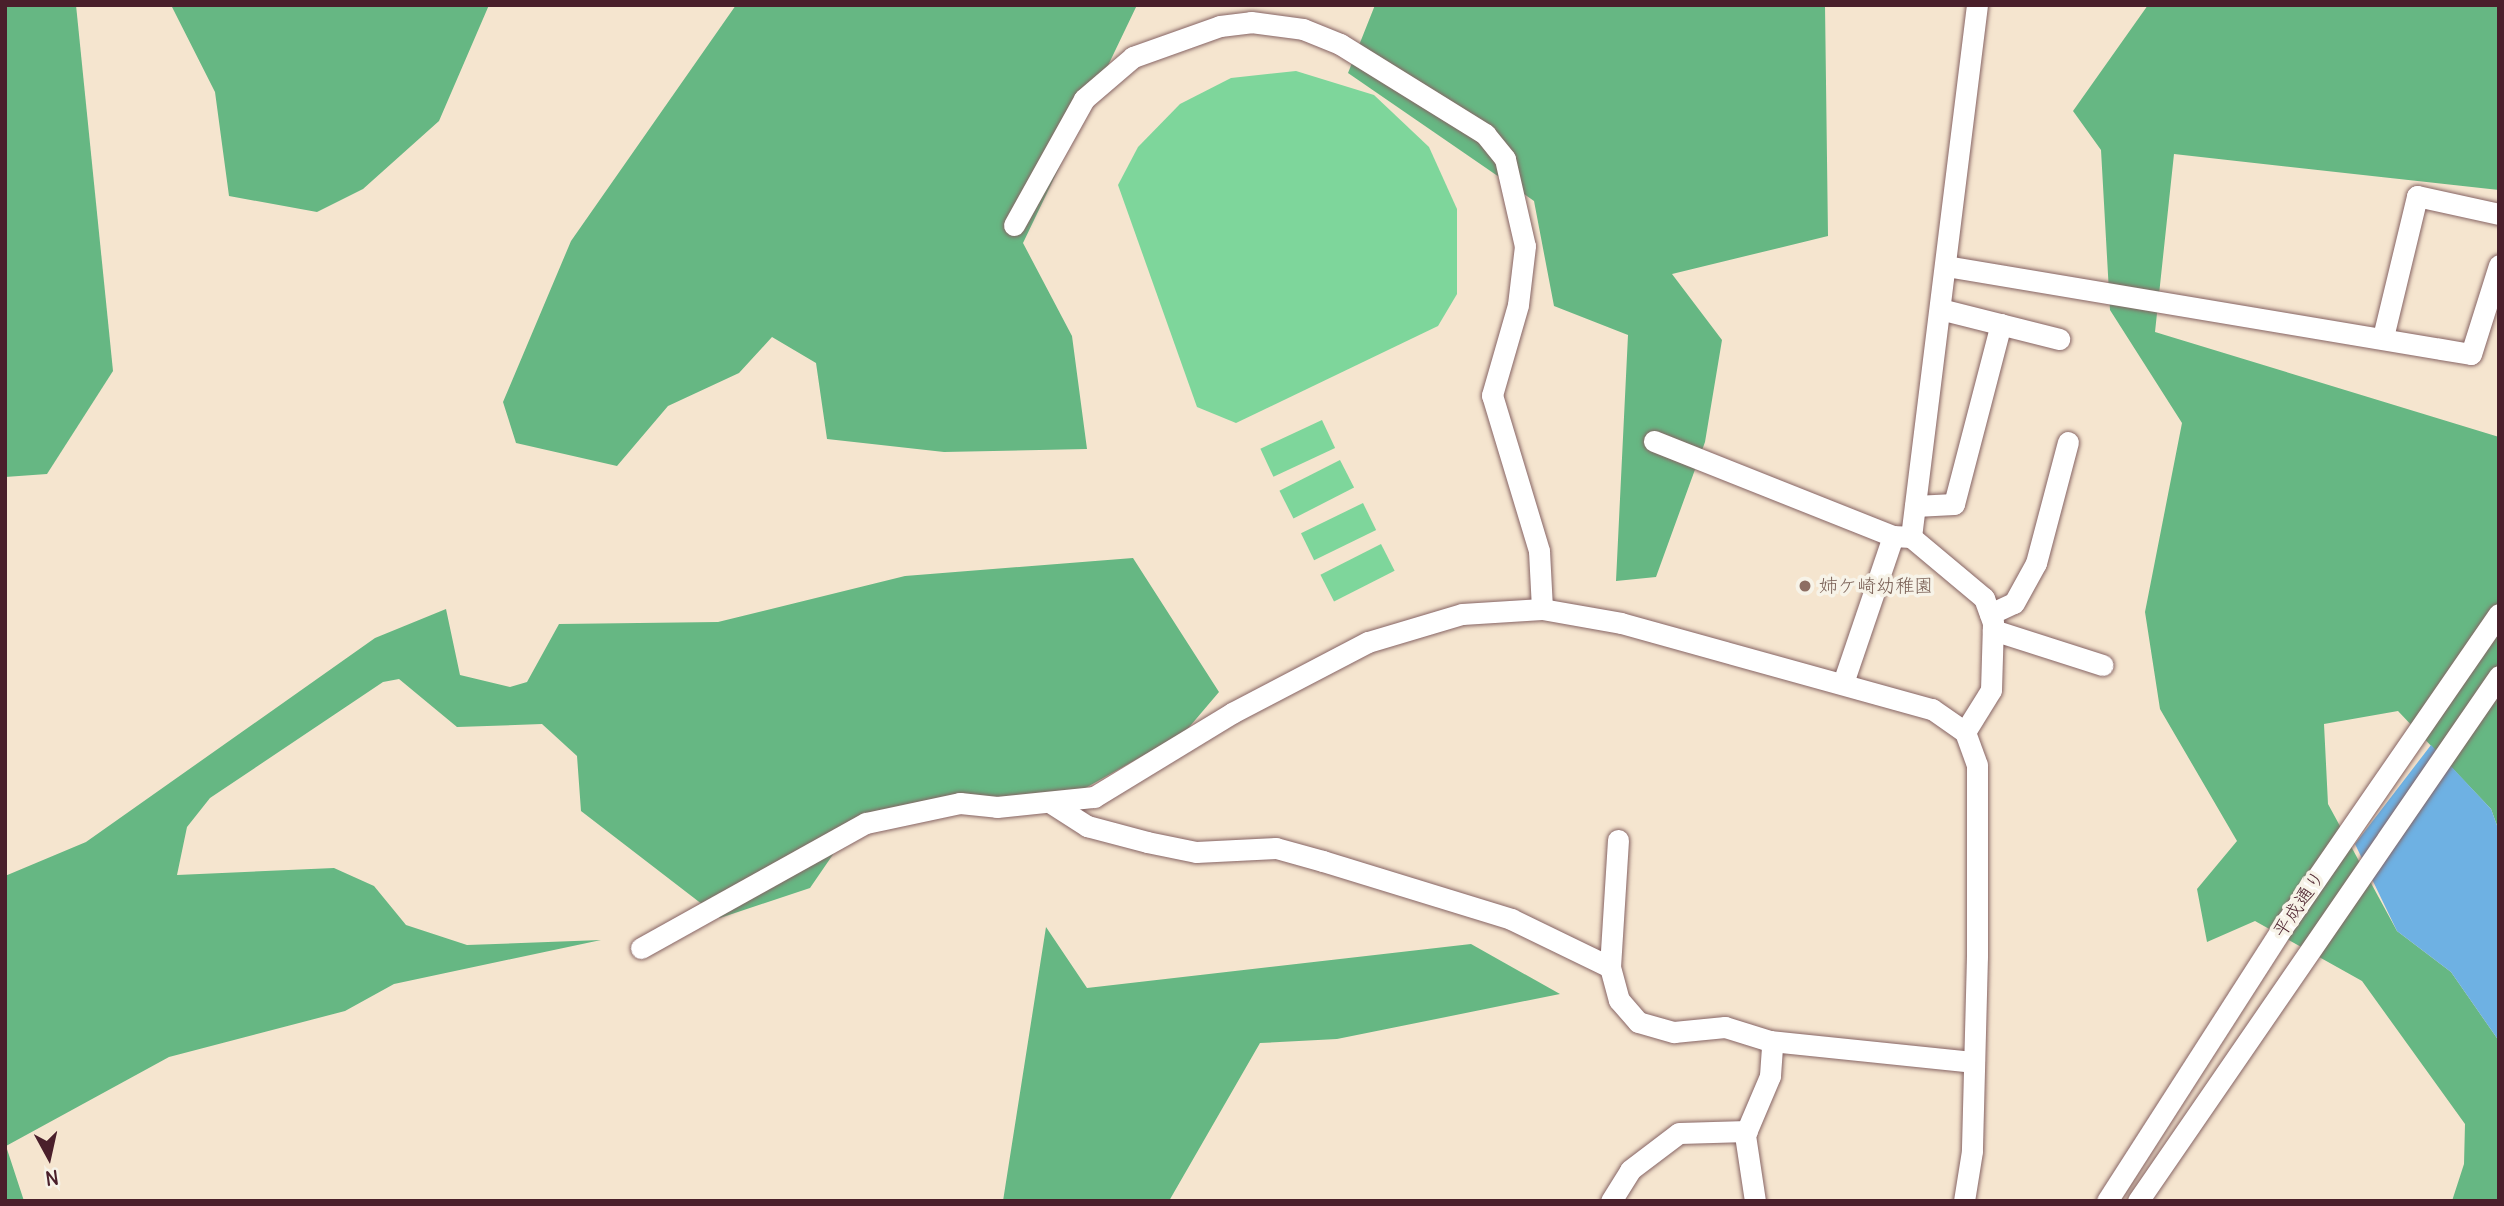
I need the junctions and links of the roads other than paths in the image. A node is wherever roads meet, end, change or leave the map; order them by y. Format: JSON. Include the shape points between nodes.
{"nodes":[{"id":1,"x":1977,"y":5,"type":"edge"},
{"id":2,"x":2499,"y":214,"type":"edge"},
{"id":3,"x":1014,"y":225,"type":"dead end"},
{"id":4,"x":2499,"y":265,"type":"edge"},
{"id":5,"x":1946,"y":266,"type":"junction"},
{"id":6,"x":1940,"y":309,"type":"junction"},
{"id":7,"x":2001,"y":324,"type":"junction"},
{"id":8,"x":2384,"y":337,"type":"junction"},
{"id":9,"x":2060,"y":339,"type":"dead end"},
{"id":10,"x":1654,"y":441,"type":"dead end"},
{"id":11,"x":2068,"y":442,"type":"dead end"},
{"id":12,"x":1915,"y":506,"type":"junction"},
{"id":13,"x":1902,"y":536,"type":"junction"},
{"id":14,"x":1542,"y":609,"type":"junction"},
{"id":15,"x":2499,"y":614,"type":"edge"},
{"id":16,"x":1991,"y":622,"type":"junction"},
{"id":17,"x":2103,"y":665,"type":"dead end"},
{"id":18,"x":2499,"y":676,"type":"edge"},
{"id":19,"x":1843,"y":683,"type":"junction"},
{"id":20,"x":1965,"y":732,"type":"junction"},
{"id":21,"x":1051,"y":803,"type":"junction"},
{"id":22,"x":1619,"y":840,"type":"dead end"},
{"id":23,"x":641,"y":948,"type":"dead end"},
{"id":24,"x":1610,"y":967,"type":"junction"},
{"id":25,"x":1770,"y":1041,"type":"junction"},
{"id":26,"x":1974,"y":1062,"type":"junction"},
{"id":27,"x":1747,"y":1131,"type":"junction"},
{"id":28,"x":1611,"y":1201,"type":"edge"},
{"id":29,"x":1755,"y":1201,"type":"edge"},
{"id":30,"x":1964,"y":1201,"type":"edge"},
{"id":31,"x":2107,"y":1201,"type":"edge"},
{"id":32,"x":2138,"y":1201,"type":"edge"}],
"edges":[{"from":1,"to":5,"type":"street"},
{"from":2,"to":8,"type":"street","via":[[2417,196]]},
{"from":3,"to":14,"type":"street","via":[[1084,99],[1133,57],[1220,26],[1251,22],[1303,29],[1340,44],[1485,134],[1505,159],[1525,246],[1518,305],[1492,395],[1539,551]]},
{"from":4,"to":8,"type":"street","via":[[2471,354]]},
{"from":5,"to":6,"type":"street"},
{"from":5,"to":8,"type":"street"},
{"from":6,"to":7,"type":"street"},
{"from":6,"to":12,"type":"street"},
{"from":7,"to":9,"type":"street"},
{"from":7,"to":12,"type":"street","via":[[1954,504]]},
{"from":10,"to":13,"type":"street"},
{"from":11,"to":16,"type":"street","via":[[2036,563],[2014,603]]},
{"from":12,"to":13,"type":"street"},
{"from":13,"to":16,"type":"street","via":[[1984,598]]},
{"from":13,"to":19,"type":"street"},
{"from":14,"to":19,"type":"street","via":[[1621,623]]},
{"from":14,"to":21,"type":"street","via":[[1462,614],[1368,642],[1232,713],[1094,797]]},
{"from":15,"to":31,"type":"street","name":"平成通り","via":[[2287,921]]},
{"from":16,"to":17,"type":"street"},
{"from":16,"to":20,"type":"street","via":[[1990,690]]},
{"from":18,"to":32,"type":"street","name":"平成通り"},
{"from":19,"to":20,"type":"street","via":[[1932,709]]},
{"from":20,"to":26,"type":"street","via":[[1977,765]]},
{"from":21,"to":23,"type":"street","via":[[960,803],[866,823]]},
{"from":21,"to":24,"type":"street","via":[[1087,826],[1147,842],[1196,852],[1276,848],[1323,861],[1511,919]]},
{"from":22,"to":24,"type":"street"},
{"from":24,"to":25,"type":"street","via":[[1619,1000],[1638,1022],[1674,1032],[1725,1027]]},
{"from":25,"to":26,"type":"street"},
{"from":25,"to":27,"type":"street","via":[[1770,1076]]},
{"from":26,"to":30,"type":"street"},
{"from":27,"to":28,"type":"street","via":[[1679,1133],[1630,1170]]},
{"from":27,"to":29,"type":"street"}]}
